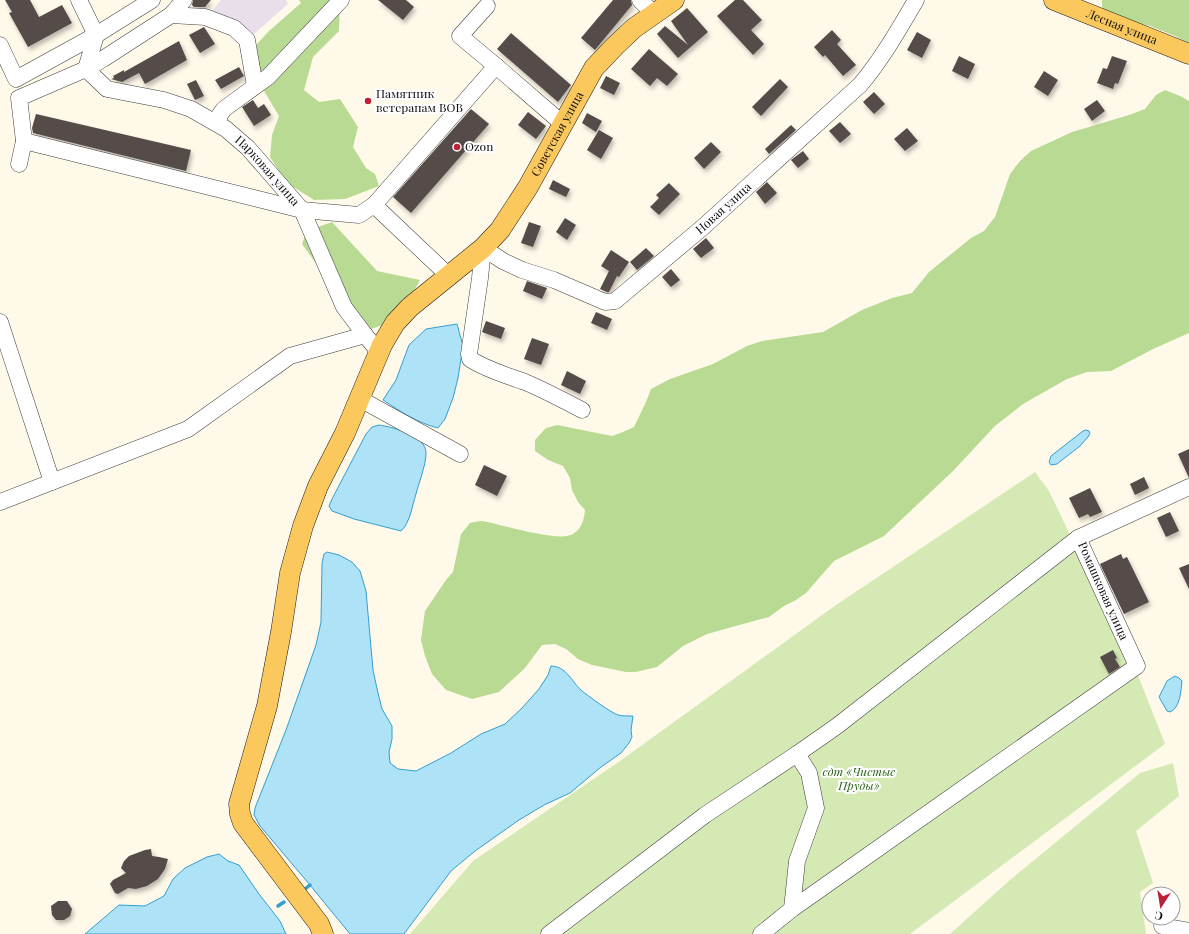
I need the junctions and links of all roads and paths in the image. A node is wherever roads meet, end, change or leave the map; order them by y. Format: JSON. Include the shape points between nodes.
{"nodes":[{"id":1,"x":79,"y":0,"type":"edge"},
{"id":2,"x":152,"y":0,"type":"edge"},
{"id":3,"x":184,"y":0,"type":"edge"},
{"id":4,"x":341,"y":0,"type":"edge"},
{"id":5,"x":640,"y":0,"type":"edge"},
{"id":6,"x":674,"y":0,"type":"edge"},
{"id":7,"x":916,"y":0,"type":"edge"},
{"id":8,"x":1054,"y":0,"type":"edge"},
{"id":9,"x":487,"y":6,"type":"dead end"},
{"id":10,"x":171,"y":14,"type":"junction"},
{"id":11,"x":654,"y":14,"type":"junction"},
{"id":12,"x":96,"y":35,"type":"junction"},
{"id":13,"x":0,"y":45,"type":"edge"},
{"id":14,"x":1189,"y":54,"type":"edge"},
{"id":15,"x":496,"y":66,"type":"junction"},
{"id":16,"x":86,"y":69,"type":"junction"},
{"id":17,"x":255,"y":86,"type":"junction"},
{"id":18,"x":219,"y":124,"type":"junction"},
{"id":19,"x":563,"y":124,"type":"junction"},
{"id":20,"x":24,"y":141,"type":"junction"},
{"id":21,"x":19,"y":164,"type":"dead end"},
{"id":22,"x":374,"y":205,"type":"junction"},
{"id":23,"x":302,"y":210,"type":"junction"},
{"id":24,"x":482,"y":248,"type":"junction"},
{"id":25,"x":449,"y":276,"type":"junction"},
{"id":26,"x":0,"y":322,"type":"edge"},
{"id":27,"x":365,"y":335,"type":"junction"},
{"id":28,"x":379,"y":352,"type":"junction"},
{"id":29,"x":360,"y":399,"type":"junction"},
{"id":30,"x":582,"y":410,"type":"dead end"},
{"id":31,"x":460,"y":454,"type":"dead end"},
{"id":32,"x":52,"y":482,"type":"junction"},
{"id":33,"x":1189,"y":487,"type":"edge"},
{"id":34,"x":0,"y":502,"type":"edge"},
{"id":35,"x":1078,"y":538,"type":"junction"},
{"id":36,"x":797,"y":754,"type":"junction"},
{"id":37,"x":792,"y":909,"type":"junction"},
{"id":38,"x":1162,"y":926,"type":"dead end"},
{"id":39,"x":1189,"y":931,"type":"edge"},
{"id":40,"x":323,"y":934,"type":"edge"},
{"id":41,"x":549,"y":934,"type":"edge"},
{"id":42,"x":761,"y":934,"type":"edge"}],
"edges":[{"from":1,"to":12,"type":"street"},
{"from":2,"to":12,"type":"street"},
{"from":3,"to":10,"type":"street"},
{"from":4,"to":17,"type":"street","via":[[268,77]]},
{"from":5,"to":11,"type":"street"},
{"from":6,"to":11,"type":"main road","name":"Советская улица"},
{"from":7,"to":24,"type":"street","name":"Новая улица","via":[[897,33],[860,85],[702,228],[615,301],[606,302],[554,280],[522,270]]},
{"from":8,"to":14,"type":"main road","name":"Лесная улица"},
{"from":9,"to":15,"type":"street","via":[[460,36]]},
{"from":10,"to":16,"type":"street"},
{"from":10,"to":17,"type":"street","via":[[205,17],[234,28],[248,40]]},
{"from":11,"to":19,"type":"main road","name":"Советская улица","via":[[634,28],[594,68]]},
{"from":12,"to":13,"type":"street","via":[[16,80]]},
{"from":12,"to":16,"type":"street"},
{"from":15,"to":19,"type":"street"},
{"from":15,"to":22,"type":"street"},
{"from":16,"to":18,"type":"street","name":"Парковая улица","via":[[107,89],[164,100],[191,109]]},
{"from":16,"to":20,"type":"street","via":[[19,98]]},
{"from":17,"to":18,"type":"street","via":[[224,109],[219,116]]},
{"from":18,"to":23,"type":"street","name":"Парковая улица","via":[[248,148]]},
{"from":19,"to":24,"type":"main road","name":"Советская улица","via":[[515,208],[500,230]]},
{"from":20,"to":21,"type":"street"},
{"from":20,"to":23,"type":"street"},
{"from":22,"to":23,"type":"street","via":[[359,215]]},
{"from":22,"to":25,"type":"street"},
{"from":23,"to":27,"type":"street","name":"Парковая улица","via":[[344,307]]},
{"from":24,"to":25,"type":"main road","name":"Советская улица"},
{"from":24,"to":30,"type":"street","via":[[470,359],[488,369],[539,388]]},
{"from":25,"to":28,"type":"main road","name":"Советская улица","via":[[410,307],[396,323]]},
{"from":26,"to":32,"type":"street"},
{"from":27,"to":28,"type":"street","name":"Парковая улица"},
{"from":27,"to":32,"type":"street","via":[[290,356],[188,429]]},
{"from":28,"to":29,"type":"main road","name":"Советская улица"},
{"from":29,"to":31,"type":"street"},
{"from":29,"to":40,"type":"main road","name":"Советская улица","via":[[318,486],[304,526],[290,573],[267,706],[239,804],[243,823],[319,924]]},
{"from":32,"to":34,"type":"street"},
{"from":33,"to":35,"type":"street","name":"Ромашковая улица"},
{"from":35,"to":36,"type":"street"},
{"from":35,"to":37,"type":"street","name":"Ромашковая улица","via":[[1137,666]]},
{"from":36,"to":37,"type":"street","via":[[809,773],[816,808],[797,860]]},
{"from":36,"to":41,"type":"street","via":[[705,815]]},
{"from":37,"to":42,"type":"street"},
{"from":38,"to":39,"type":"street"}]}
